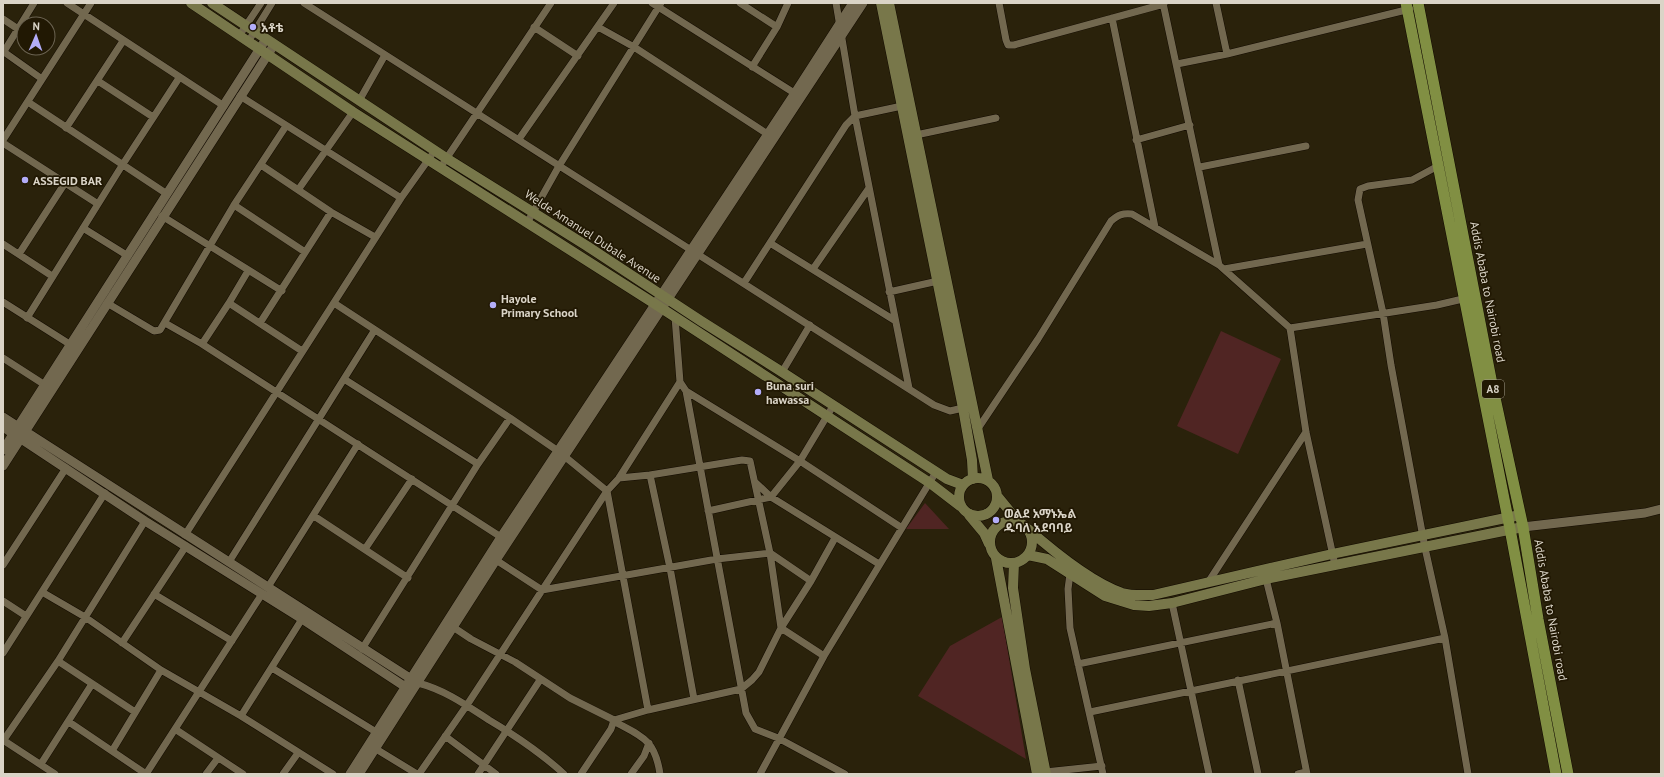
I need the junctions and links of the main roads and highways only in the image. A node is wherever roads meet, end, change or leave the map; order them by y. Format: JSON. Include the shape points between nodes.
{"nodes":[{"id":1,"x":191,"y":3,"type":"edge"},
{"id":2,"x":212,"y":3,"type":"edge"},
{"id":3,"x":881,"y":3,"type":"edge"},
{"id":4,"x":889,"y":3,"type":"edge"},
{"id":5,"x":1419,"y":5,"type":"edge"},
{"id":6,"x":1407,"y":6,"type":"edge"},
{"id":7,"x":1470,"y":297,"type":"junction"},
{"id":8,"x":740,"y":346,"type":"junction"},
{"id":9,"x":733,"y":355,"type":"junction"},
{"id":10,"x":973,"y":479,"type":"junction"},
{"id":11,"x":988,"y":480,"type":"junction"},
{"id":12,"x":963,"y":485,"type":"junction"},
{"id":13,"x":998,"y":496,"type":"junction"},
{"id":14,"x":960,"y":506,"type":"junction"},
{"id":15,"x":969,"y":515,"type":"junction"},
{"id":16,"x":1520,"y":515,"type":"junction"},
{"id":17,"x":1507,"y":518,"type":"junction"},
{"id":18,"x":1025,"y":526,"type":"junction"},
{"id":19,"x":1523,"y":527,"type":"junction"},
{"id":20,"x":1510,"y":530,"type":"junction"},
{"id":21,"x":989,"y":544,"type":"junction"},
{"id":22,"x":1028,"y":555,"type":"junction"},
{"id":23,"x":996,"y":558,"type":"junction"},
{"id":24,"x":1014,"y":563,"type":"junction"},
{"id":25,"x":1265,"y":574,"type":"junction"},
{"id":26,"x":1160,"y":594,"type":"junction"},
{"id":27,"x":1168,"y":603,"type":"junction"},
{"id":28,"x":1041,"y":772,"type":"edge"},
{"id":29,"x":1556,"y":774,"type":"edge"},
{"id":30,"x":1568,"y":774,"type":"edge"}],
"edges":[{"from":1,"to":9,"type":"main road","via":[[352,112]]},
{"from":2,"to":8,"type":"main road","name":"Welde Amanuel Dubale Avenue","via":[[435,151]]},
{"from":3,"to":10,"type":"main road","via":[[963,408]]},
{"from":4,"to":11,"type":"main road"},
{"from":5,"to":7,"type":"highway","name":"Addis Ababa to Nairobi road","number":"A8"},
{"from":6,"to":7,"type":"highway","name":"Addis Ababa to Nairobi road","number":"A8","via":[[1438,166]]},
{"from":7,"to":16,"type":"highway","name":"Addis Ababa to Nairobi road","number":"A8"},
{"from":7,"to":17,"type":"highway","name":"Addis Ababa to Nairobi road","number":"A8"},
{"from":8,"to":9,"type":"main road"},
{"from":8,"to":12,"type":"main road","name":"Welde Amanuel Dubale Avenue","via":[[947,480]]},
{"from":9,"to":14,"type":"main road","via":[[930,483]]},
{"from":10,"to":11,"type":"main road"},
{"from":10,"to":12,"type":"main road"},
{"from":11,"to":13,"type":"main road","via":[[996,489]]},
{"from":12,"to":14,"type":"main road","via":[[959,492]]},
{"from":13,"to":15,"type":"main road","via":[[992,511],[978,517]]},
{"from":13,"to":18,"type":"main road"},
{"from":14,"to":15,"type":"main road"},
{"from":15,"to":21,"type":"main road","via":[[984,533]]},
{"from":16,"to":17,"type":"main road"},
{"from":16,"to":19,"type":"highway","name":"Addis Ababa to Nairobi road","number":"A8"},
{"from":17,"to":20,"type":"highway","name":"Addis Ababa to Nairobi road","number":"A8"},
{"from":17,"to":25,"type":"main road","via":[[1332,554]]},
{"from":18,"to":21,"type":"main road","via":[[1014,520],[999,524],[993,529]]},
{"from":18,"to":22,"type":"main road","via":[[1032,543]]},
{"from":18,"to":26,"type":"main road","via":[[1051,548],[1112,588],[1136,595]]},
{"from":19,"to":20,"type":"main road"},
{"from":19,"to":30,"type":"highway","name":"Addis Ababa to Nairobi road","number":"A8"},
{"from":20,"to":25,"type":"main road","via":[[1335,565]]},
{"from":20,"to":29,"type":"highway","name":"Addis Ababa to Nairobi road","number":"A8"},
{"from":21,"to":23,"type":"main road"},
{"from":22,"to":24,"type":"main road"},
{"from":22,"to":27,"type":"main road","via":[[1042,557],[1105,596],[1118,601],[1149,606]]},
{"from":23,"to":24,"type":"main road"},
{"from":23,"to":28,"type":"main road"},
{"from":24,"to":28,"type":"main road","via":[[1013,588]]},
{"from":25,"to":26,"type":"main road","via":[[1209,581]]},
{"from":25,"to":27,"type":"main road"},
{"from":26,"to":27,"type":"main road"}]}
